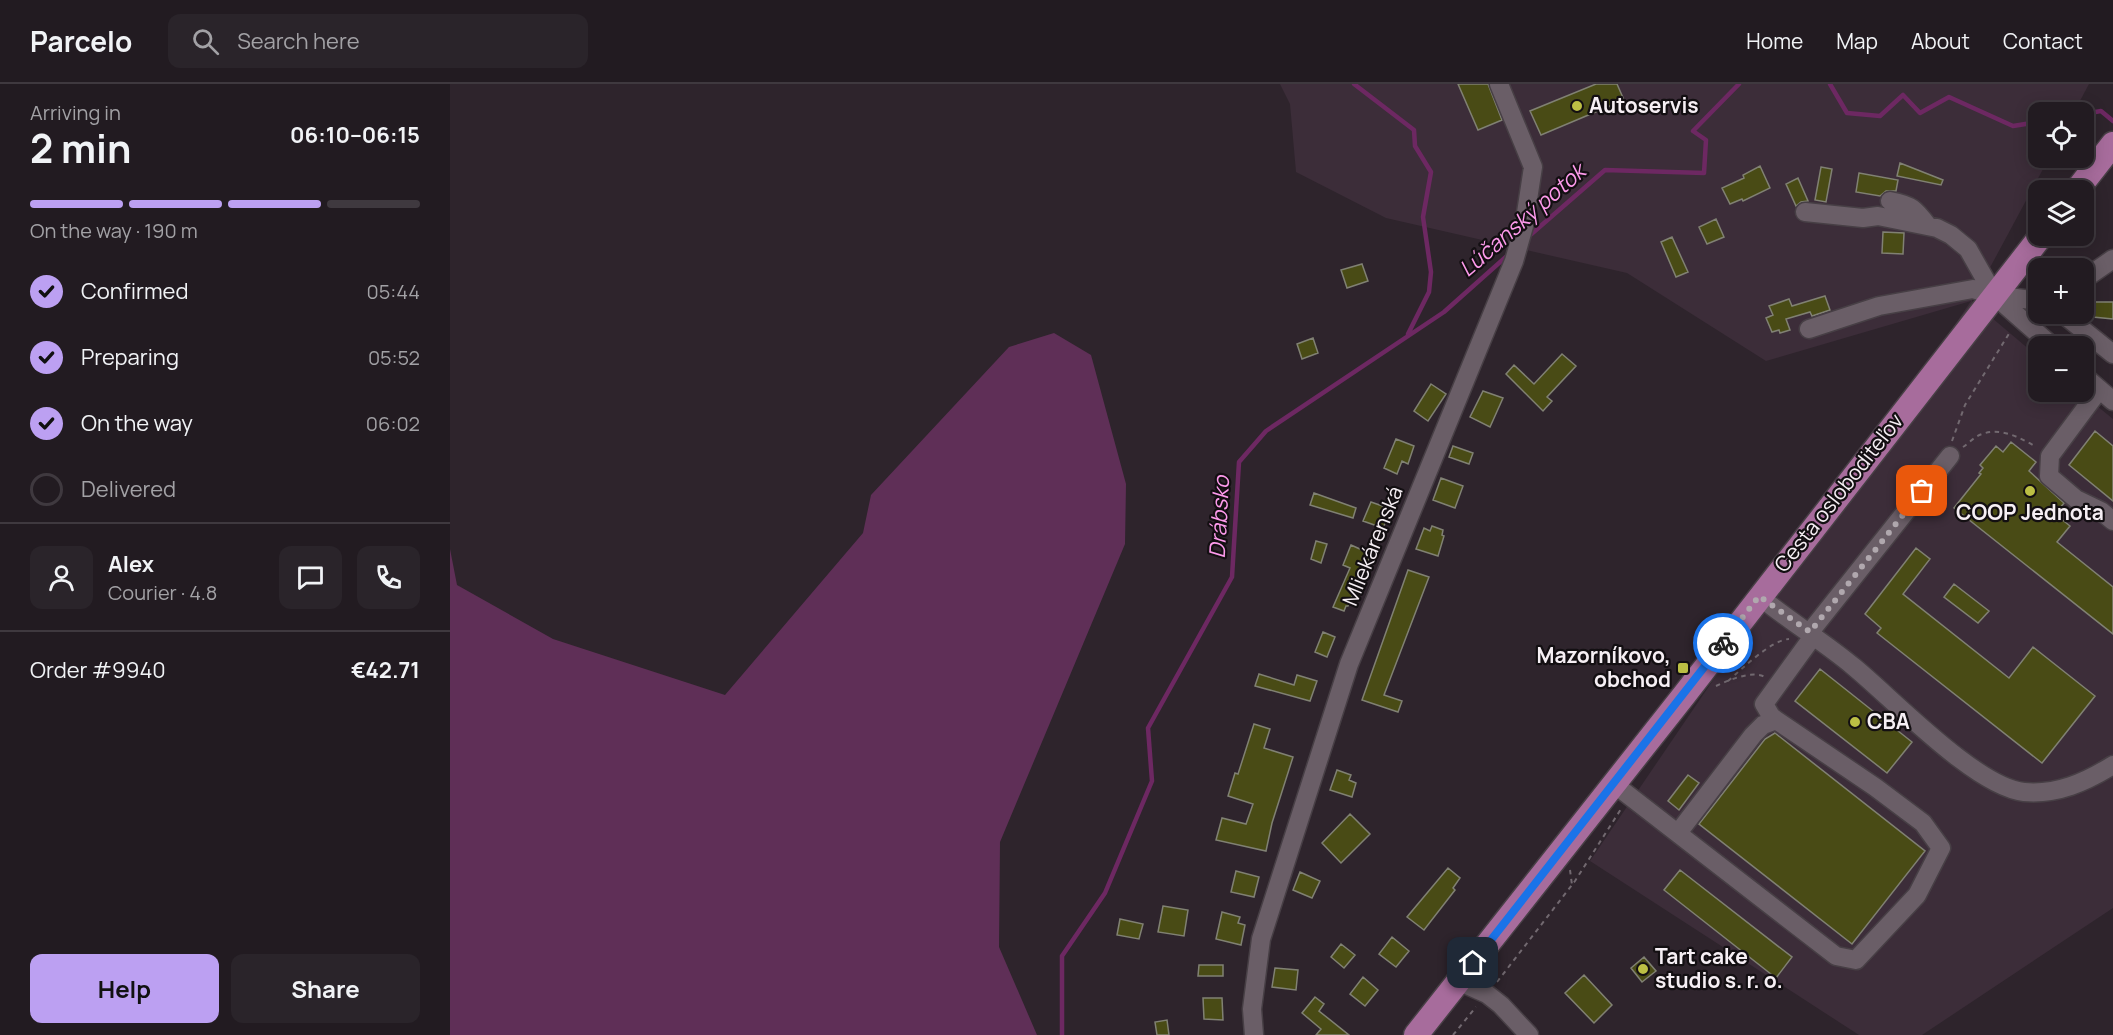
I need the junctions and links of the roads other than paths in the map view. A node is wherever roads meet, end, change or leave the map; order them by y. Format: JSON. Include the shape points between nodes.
{"nodes":[{"id":1,"x":1499,"y":84,"type":"edge"},
{"id":2,"x":2113,"y":144,"type":"edge"},
{"id":3,"x":2085,"y":180,"type":"edge"},
{"id":4,"x":1890,"y":201,"type":"dead end"},
{"id":5,"x":1805,"y":212,"type":"dead end"},
{"id":6,"x":1928,"y":226,"type":"junction"},
{"id":7,"x":2033,"y":246,"type":"edge"},
{"id":8,"x":2113,"y":259,"type":"edge"},
{"id":9,"x":2094,"y":272,"type":"edge"},
{"id":10,"x":1994,"y":295,"type":"junction"},
{"id":11,"x":2028,"y":300,"type":"edge"},
{"id":12,"x":2076,"y":324,"type":"edge"},
{"id":13,"x":1809,"y":329,"type":"dead end"},
{"id":14,"x":2041,"y":336,"type":"edge"},
{"id":15,"x":2113,"y":354,"type":"edge"},
{"id":16,"x":2094,"y":385,"type":"edge"},
{"id":17,"x":2106,"y":396,"type":"edge"},
{"id":18,"x":1950,"y":456,"type":"road end"},
{"id":19,"x":2113,"y":521,"type":"edge"},
{"id":20,"x":1759,"y":596,"type":"junction"},
{"id":21,"x":1806,"y":635,"type":"junction"},
{"id":22,"x":1776,"y":720,"type":"junction"},
{"id":23,"x":2113,"y":765,"type":"edge"},
{"id":24,"x":1620,"y":793,"type":"junction"},
{"id":25,"x":1678,"y":832,"type":"junction"},
{"id":26,"x":1458,"y":981,"type":"junction"},
{"id":27,"x":1254,"y":1035,"type":"edge"},
{"id":28,"x":1416,"y":1035,"type":"edge"},
{"id":29,"x":1529,"y":1035,"type":"edge"}],
"edges":[{"from":1,"to":27,"type":"street","name":"Mliekárenská","via":[[1533,168],[1524,226],[1514,261],[1349,664],[1261,939],[1252,1009]]},
{"from":2,"to":3,"type":"main road"},
{"from":4,"to":6,"type":"street","via":[[1909,205]]},
{"from":5,"to":6,"type":"street","via":[[1878,216]]},
{"from":6,"to":10,"type":"street","via":[[1952,235],[1968,249]]},
{"from":7,"to":10,"type":"main road","name":"Cesta osloboditeľov"},
{"from":8,"to":9,"type":"street"},
{"from":10,"to":11,"type":"street"},
{"from":10,"to":13,"type":"street","via":[[1973,290],[1879,306]]},
{"from":10,"to":14,"type":"street"},
{"from":10,"to":20,"type":"main road","name":"Cesta osloboditeľov"},
{"from":12,"to":15,"type":"street"},
{"from":16,"to":17,"type":"street"},
{"from":17,"to":19,"type":"street","via":[[2050,456],[2049,476],[2076,499]]},
{"from":18,"to":21,"type":"street"},
{"from":20,"to":21,"type":"street"},
{"from":20,"to":24,"type":"main road","name":"Cesta osloboditeľov"},
{"from":21,"to":22,"type":"street","via":[[1764,704]]},
{"from":21,"to":23,"type":"street","via":[[1853,666],[1973,769],[1996,784],[2022,792],[2051,792],[2074,786]]},
{"from":22,"to":25,"type":"street","via":[[1753,735]]},
{"from":22,"to":25,"type":"street","via":[[1923,823],[1941,848],[1917,895],[1856,960],[1836,956]]},
{"from":24,"to":25,"type":"street"},
{"from":24,"to":26,"type":"main road","name":"Cesta osloboditeľov"},
{"from":26,"to":28,"type":"main road","name":"Cesta osloboditeľov"},
{"from":26,"to":29,"type":"street","via":[[1487,994]]}]}
